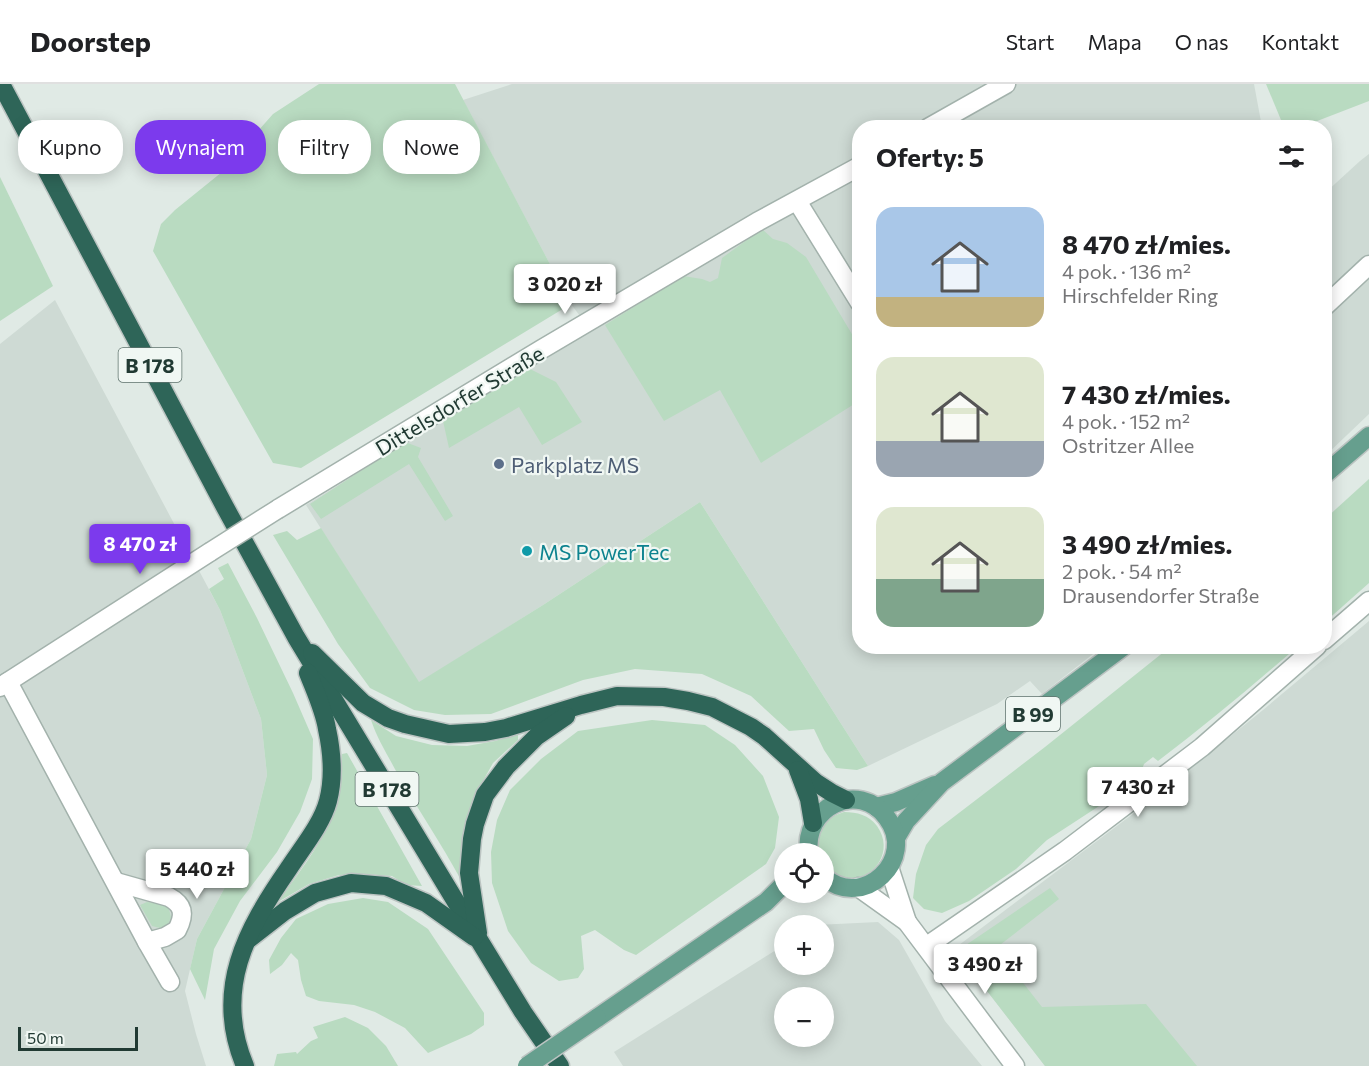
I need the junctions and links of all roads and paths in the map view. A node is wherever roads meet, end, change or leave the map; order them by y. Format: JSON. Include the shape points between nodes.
{"nodes":[{"id":1,"x":1,"y":84,"type":"edge"},
{"id":2,"x":1006,"y":84,"type":"edge"},
{"id":3,"x":942,"y":120,"type":"edge"},
{"id":4,"x":852,"y":170,"type":"edge"},
{"id":5,"x":797,"y":201,"type":"junction"},
{"id":6,"x":1369,"y":265,"type":"edge"},
{"id":7,"x":852,"y":290,"type":"edge"},
{"id":8,"x":1332,"y":300,"type":"edge"},
{"id":9,"x":1369,"y":436,"type":"edge"},
{"id":10,"x":1332,"y":468,"type":"edge"},
{"id":11,"x":1369,"y":601,"type":"edge"},
{"id":12,"x":1332,"y":633,"type":"edge"},
{"id":13,"x":296,"y":637,"type":"junction"},
{"id":14,"x":1113,"y":654,"type":"edge"},
{"id":15,"x":1308,"y":654,"type":"edge"},
{"id":16,"x":4,"y":685,"type":"edge"},
{"id":17,"x":580,"y":705,"type":"junction"},
{"id":18,"x":796,"y":766,"type":"junction"},
{"id":19,"x":942,"y":782,"type":"junction"},
{"id":20,"x":846,"y":800,"type":"junction"},
{"id":21,"x":876,"y":807,"type":"junction"},
{"id":22,"x":813,"y":823,"type":"junction"},
{"id":23,"x":896,"y":838,"type":"junction"},
{"id":24,"x":808,"y":843,"type":"edge"},
{"id":25,"x":890,"y":867,"type":"junction"},
{"id":26,"x":116,"y":882,"type":"junction"},
{"id":27,"x":834,"y":884,"type":"edge"},
{"id":28,"x":858,"y":887,"type":"junction"},
{"id":29,"x":774,"y":894,"type":"edge"},
{"id":30,"x":774,"y":899,"type":"edge"},
{"id":31,"x":766,"y":902,"type":"junction"},
{"id":32,"x":907,"y":922,"type":"junction"},
{"id":33,"x":248,"y":940,"type":"junction"},
{"id":34,"x":479,"y":940,"type":"junction"},
{"id":35,"x":147,"y":942,"type":"junction"},
{"id":36,"x":927,"y":946,"type":"junction"},
{"id":37,"x":170,"y":982,"type":"dead end"},
{"id":38,"x":244,"y":1066,"type":"edge"},
{"id":39,"x":527,"y":1066,"type":"edge"},
{"id":40,"x":560,"y":1066,"type":"edge"},
{"id":41,"x":1015,"y":1066,"type":"edge"}],
"edges":[{"from":1,"to":13,"type":"highway","number":"B 178"},
{"from":2,"to":3,"type":"street"},
{"from":4,"to":5,"type":"street","name":"Dittelsdorfer Straße"},
{"from":5,"to":7,"type":"street"},
{"from":5,"to":16,"type":"street","name":"Dittelsdorfer Straße","bridge":true,"via":[[278,509]]},
{"from":6,"to":8,"type":"street"},
{"from":9,"to":10,"type":"main road"},
{"from":11,"to":12,"type":"street"},
{"from":13,"to":17,"type":"highway","via":[[363,702],[405,724],[449,734],[485,732]]},
{"from":13,"to":33,"type":"highway","via":[[327,727],[332,769],[327,802],[314,832],[271,893]]},
{"from":13,"to":34,"type":"highway","number":"B 178"},
{"from":14,"to":19,"type":"main road","number":"B 99"},
{"from":15,"to":36,"type":"street","via":[[1202,747],[1065,851]]},
{"from":16,"to":26,"type":"street"},
{"from":17,"to":18,"type":"highway","via":[[617,696],[664,697],[704,705],[751,727]]},
{"from":17,"to":34,"type":"highway","via":[[537,736],[485,795],[475,824],[469,873]]},
{"from":18,"to":20,"type":"highway","via":[[814,782]]},
{"from":18,"to":22,"type":"highway","via":[[809,799]]},
{"from":19,"to":21,"type":"main road","number":"B 99"},
{"from":19,"to":23,"type":"main road","number":"B 99","via":[[906,821]]},
{"from":20,"to":21,"type":"main road"},
{"from":20,"to":22,"type":"main road","via":[[827,807]]},
{"from":21,"to":23,"type":"main road","via":[[887,817]]},
{"from":22,"to":24,"type":"main road"},
{"from":23,"to":25,"type":"main road"},
{"from":25,"to":28,"type":"main road","via":[[873,883]]},
{"from":25,"to":32,"type":"street"},
{"from":26,"to":35,"type":"street"},
{"from":26,"to":35,"type":"street","via":[[169,897],[181,909],[177,930]]},
{"from":27,"to":28,"type":"main road"},
{"from":28,"to":32,"type":"street"},
{"from":29,"to":31,"type":"main road"},
{"from":30,"to":31,"type":"main road"},
{"from":31,"to":39,"type":"main road","bridge":true},
{"from":32,"to":36,"type":"street"},
{"from":33,"to":34,"type":"highway","via":[[315,892],[351,883],[386,886],[426,903]]},
{"from":33,"to":38,"type":"highway","via":[[237,965],[231,999]]},
{"from":34,"to":40,"type":"highway","number":"B 178"},
{"from":35,"to":37,"type":"street"},
{"from":36,"to":41,"type":"street"}]}
